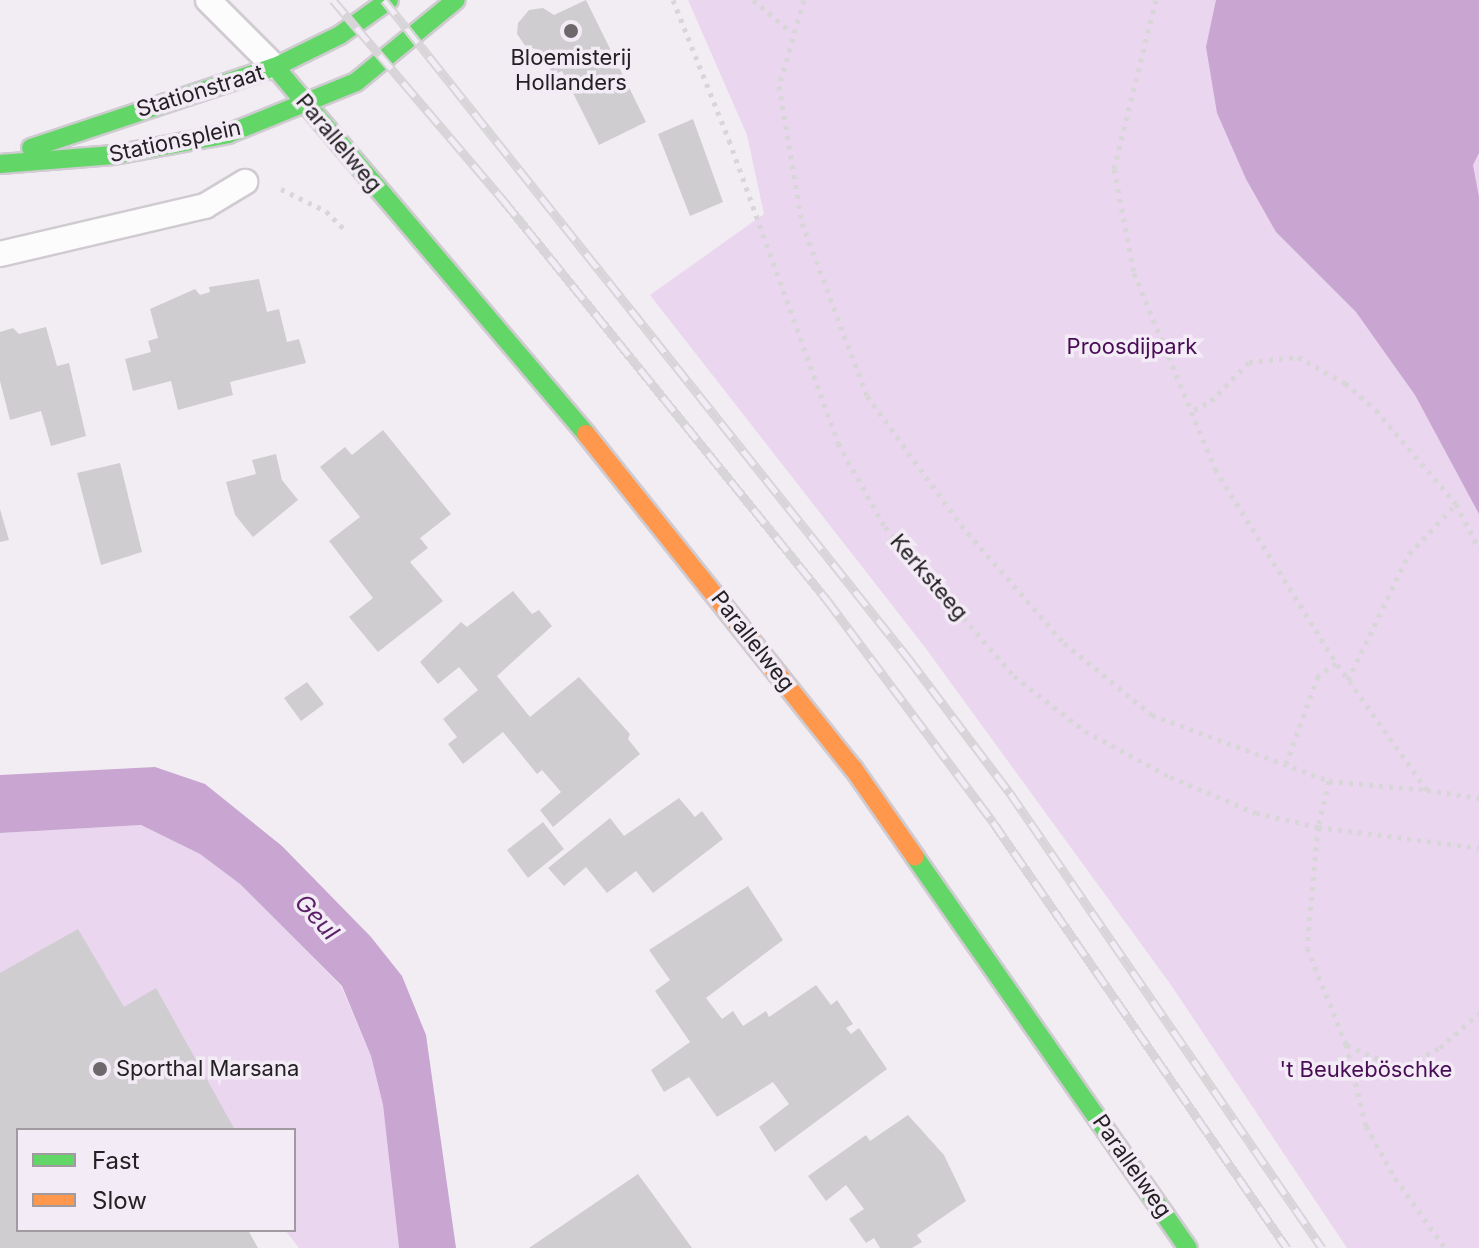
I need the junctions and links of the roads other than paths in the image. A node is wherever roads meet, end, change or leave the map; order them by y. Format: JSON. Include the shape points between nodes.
{"nodes":[{"id":1,"x":208,"y":0,"type":"edge"},
{"id":2,"x":389,"y":0,"type":"edge"},
{"id":3,"x":456,"y":0,"type":"edge"},
{"id":4,"x":275,"y":67,"type":"junction"},
{"id":5,"x":307,"y":105,"type":"junction"},
{"id":6,"x":0,"y":161,"type":"edge"},
{"id":7,"x":245,"y":182,"type":"dead end"},
{"id":8,"x":0,"y":254,"type":"edge"},
{"id":9,"x":1188,"y":1248,"type":"edge"}],
"edges":[{"from":1,"to":4,"type":"lane"},
{"from":2,"to":4,"type":"street","name":"Stationstraat","via":[[333,39]]},
{"from":3,"to":5,"type":"street","name":"Stationsplein","via":[[356,82]]},
{"from":4,"to":5,"type":"street","name":"Parallelweg"},
{"from":4,"to":6,"type":"street","name":"Stationstraat"},
{"from":5,"to":6,"type":"street","name":"Stationsplein","via":[[180,145]]},
{"from":5,"to":9,"type":"street","name":"Parallelweg","via":[[525,357],[853,768]]},
{"from":7,"to":8,"type":"lane","via":[[205,206]]}]}
